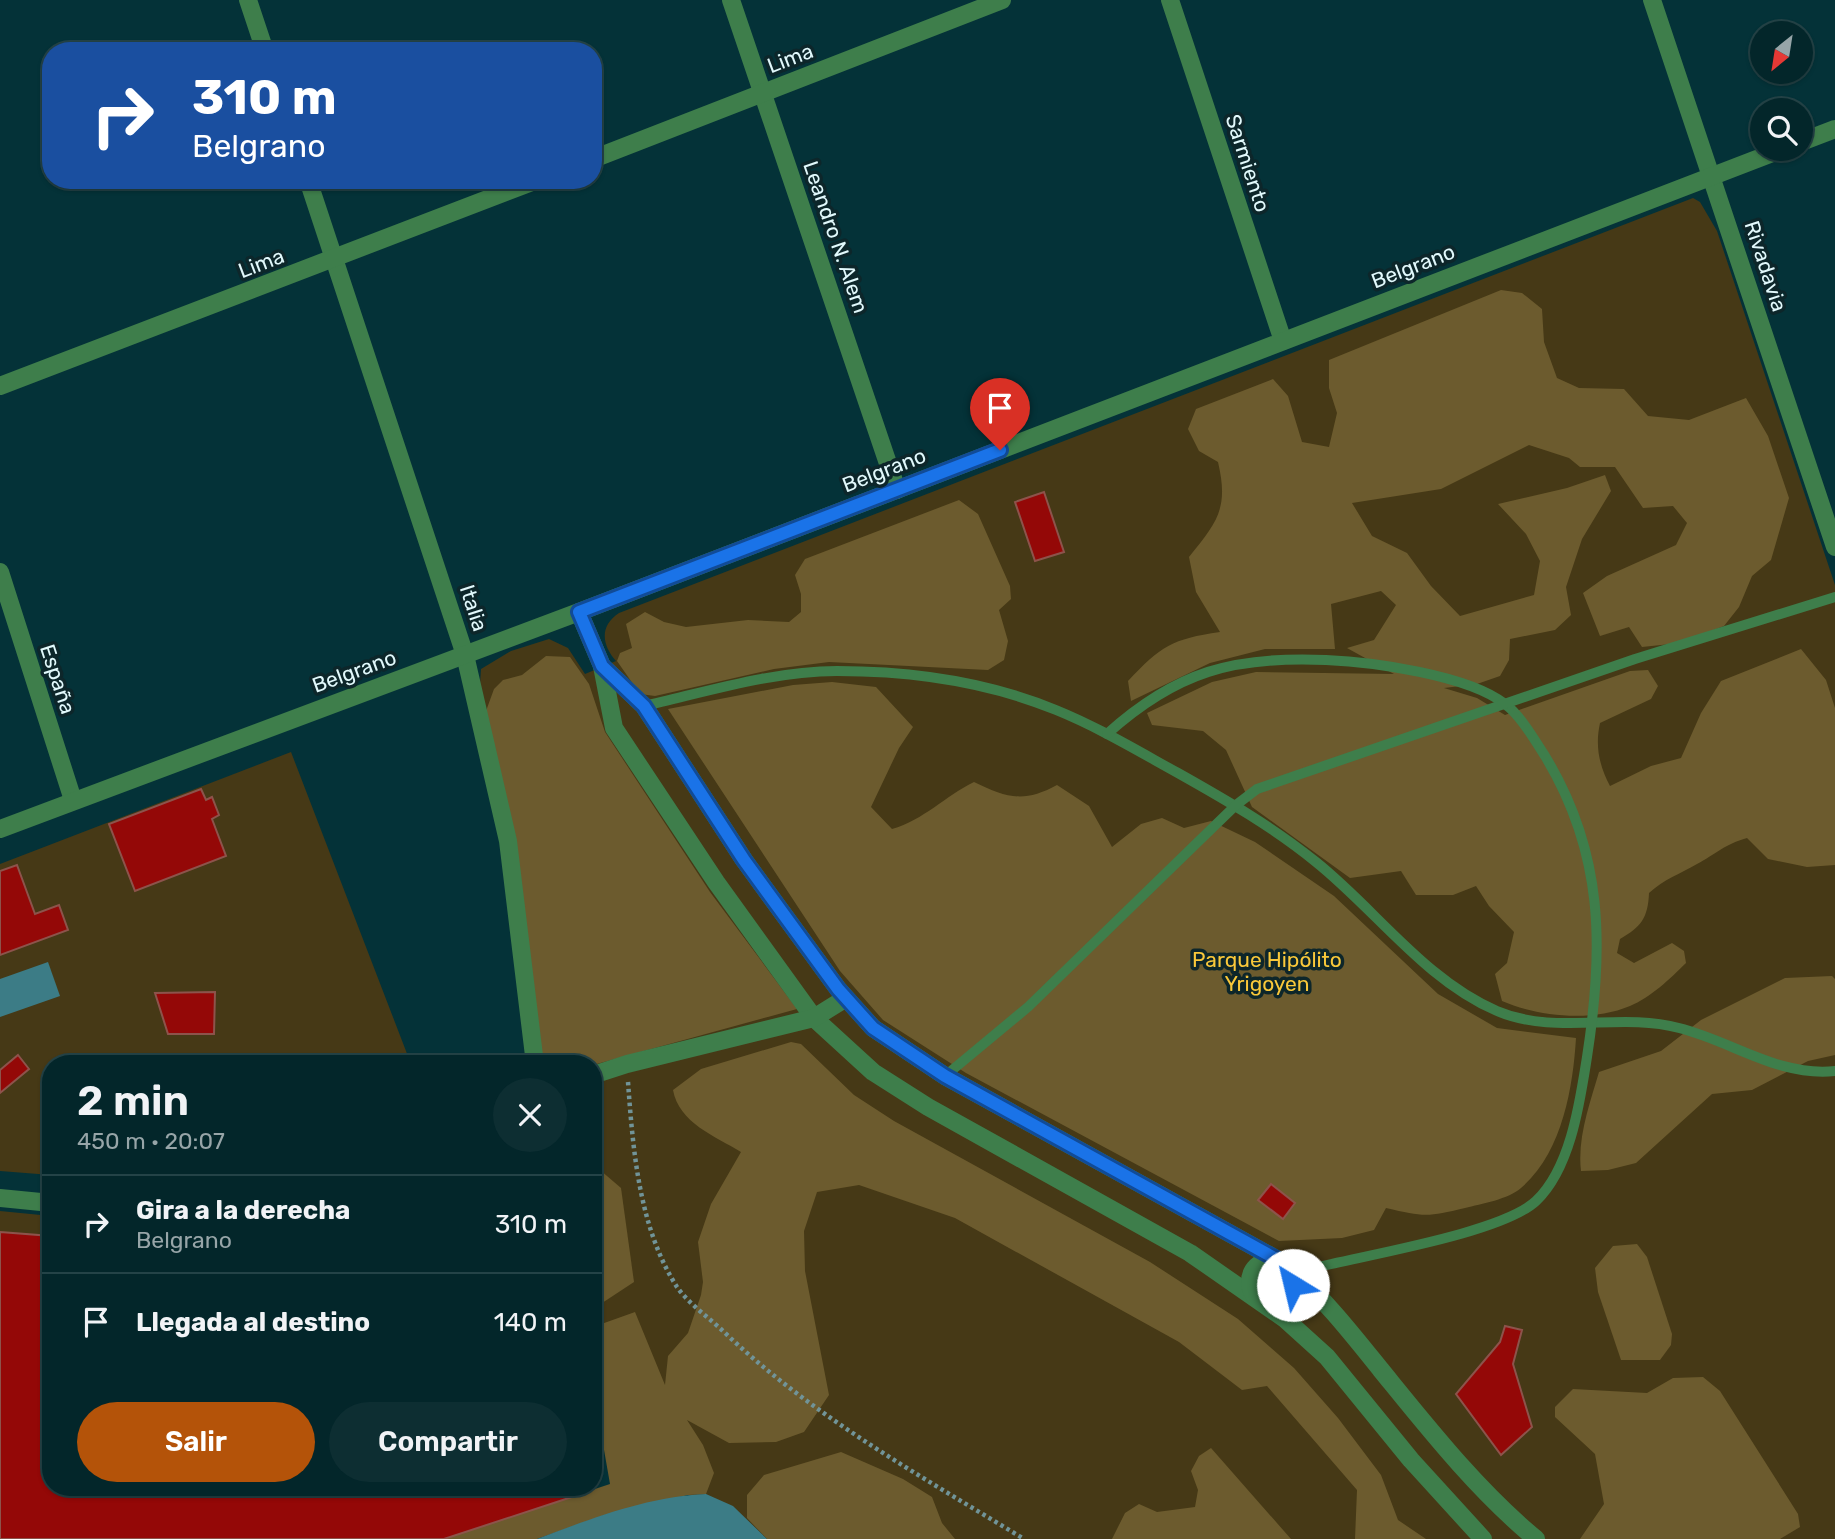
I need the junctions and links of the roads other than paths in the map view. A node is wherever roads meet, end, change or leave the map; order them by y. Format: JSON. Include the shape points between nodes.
{"nodes":[{"id":1,"x":248,"y":0,"type":"edge"},
{"id":2,"x":731,"y":0,"type":"edge"},
{"id":3,"x":1003,"y":0,"type":"edge"},
{"id":4,"x":1170,"y":0,"type":"edge"},
{"id":5,"x":1652,"y":0,"type":"edge"},
{"id":6,"x":262,"y":42,"type":"edge"},
{"id":7,"x":763,"y":93,"type":"junction"},
{"id":8,"x":1835,"y":129,"type":"edge"},
{"id":9,"x":1813,"y":137,"type":"edge"},
{"id":10,"x":602,"y":156,"type":"edge"},
{"id":11,"x":1751,"y":161,"type":"edge"},
{"id":12,"x":1712,"y":176,"type":"junction"},
{"id":13,"x":311,"y":189,"type":"edge"},
{"id":14,"x":514,"y":189,"type":"edge"},
{"id":15,"x":334,"y":259,"type":"junction"},
{"id":16,"x":1283,"y":341,"type":"junction"},
{"id":17,"x":0,"y":386,"type":"edge"},
{"id":18,"x":897,"y":489,"type":"junction"},
{"id":19,"x":1835,"y":547,"type":"edge"},
{"id":20,"x":0,"y":572,"type":"edge"},
{"id":21,"x":1835,"y":597,"type":"edge"},
{"id":22,"x":579,"y":612,"type":"junction"},
{"id":23,"x":465,"y":655,"type":"junction"},
{"id":24,"x":602,"y":666,"type":"junction"},
{"id":25,"x":1505,"y":704,"type":"junction"},
{"id":26,"x":644,"y":706,"type":"junction"},
{"id":27,"x":1107,"y":734,"type":"junction"},
{"id":28,"x":73,"y":800,"type":"junction"},
{"id":29,"x":1236,"y":805,"type":"junction"},
{"id":30,"x":0,"y":829,"type":"edge"},
{"id":31,"x":846,"y":998,"type":"junction"},
{"id":32,"x":814,"y":1018,"type":"junction"},
{"id":33,"x":1592,"y":1025,"type":"junction"},
{"id":34,"x":534,"y":1055,"type":"edge"},
{"id":35,"x":1835,"y":1071,"type":"edge"},
{"id":36,"x":602,"y":1072,"type":"edge"},
{"id":37,"x":945,"y":1076,"type":"junction"},
{"id":38,"x":0,"y":1198,"type":"edge"},
{"id":39,"x":42,"y":1202,"type":"edge"},
{"id":40,"x":1283,"y":1264,"type":"junction"},
{"id":41,"x":1258,"y":1298,"type":"junction"},
{"id":42,"x":1483,"y":1539,"type":"edge"},
{"id":43,"x":1536,"y":1539,"type":"edge"}],
"edges":[{"from":1,"to":6,"type":"street"},
{"from":2,"to":7,"type":"street","name":"Leandro N. Alem"},
{"from":3,"to":7,"type":"street","name":"Lima"},
{"from":4,"to":16,"type":"street","name":"Sarmiento"},
{"from":5,"to":12,"type":"street","name":"Rivadavia"},
{"from":7,"to":10,"type":"street","name":"Lima"},
{"from":7,"to":18,"type":"street","name":"Leandro N. Alem"},
{"from":8,"to":9,"type":"street"},
{"from":11,"to":12,"type":"street","name":"Belgrano"},
{"from":12,"to":16,"type":"street","name":"Belgrano"},
{"from":12,"to":19,"type":"street","name":"Rivadavia"},
{"from":13,"to":15,"type":"street","name":"Italia"},
{"from":14,"to":15,"type":"street","name":"Lima"},
{"from":15,"to":17,"type":"street","name":"Lima"},
{"from":15,"to":23,"type":"street","name":"Italia"},
{"from":16,"to":18,"type":"street","name":"Belgrano"},
{"from":18,"to":22,"type":"street","name":"Belgrano"},
{"from":20,"to":28,"type":"street","name":"España"},
{"from":21,"to":25,"type":"lane"},
{"from":22,"to":23,"type":"street","name":"Belgrano"},
{"from":22,"to":24,"type":"street"},
{"from":23,"to":28,"type":"street","name":"Belgrano"},
{"from":23,"to":34,"type":"street","name":"Italia","via":[[508,841]]},
{"from":24,"to":26,"type":"street"},
{"from":24,"to":32,"type":"street","via":[[614,729]]},
{"from":25,"to":27,"type":"lane","via":[[1432,675],[1359,661],[1279,658],[1243,662],[1175,684]]},
{"from":25,"to":29,"type":"lane","via":[[1275,781]]},
{"from":25,"to":33,"type":"lane","via":[[1555,772],[1578,824],[1597,921],[1598,981]]},
{"from":26,"to":27,"type":"lane","via":[[778,677],[834,671],[896,673],[1005,693],[1055,709]]},
{"from":26,"to":31,"type":"street","via":[[744,860]]},
{"from":27,"to":29,"type":"lane"},
{"from":28,"to":30,"type":"street","name":"Belgrano"},
{"from":29,"to":33,"type":"lane","via":[[1336,878],[1426,964],[1464,993],[1520,1019]]},
{"from":29,"to":37,"type":"lane","via":[[1028,1007]]},
{"from":31,"to":32,"type":"street"},
{"from":31,"to":37,"type":"street","via":[[873,1028]]},
{"from":32,"to":36,"type":"street"},
{"from":32,"to":41,"type":"street","via":[[873,1072],[928,1107],[1190,1253]]},
{"from":33,"to":35,"type":"lane","via":[[1671,1026],[1782,1067]]},
{"from":33,"to":40,"type":"lane","via":[[1578,1116],[1558,1167],[1538,1200],[1491,1225],[1314,1268]]},
{"from":37,"to":40,"type":"street"},
{"from":38,"to":39,"type":"street"},
{"from":40,"to":41,"type":"street","via":[[1263,1261],[1252,1271],[1250,1285]]},
{"from":40,"to":41,"type":"street","via":[[1294,1278],[1289,1296],[1271,1304]]},
{"from":40,"to":43,"type":"street","via":[[1324,1299],[1500,1510]]},
{"from":41,"to":42,"type":"street","via":[[1327,1357]]}]}
